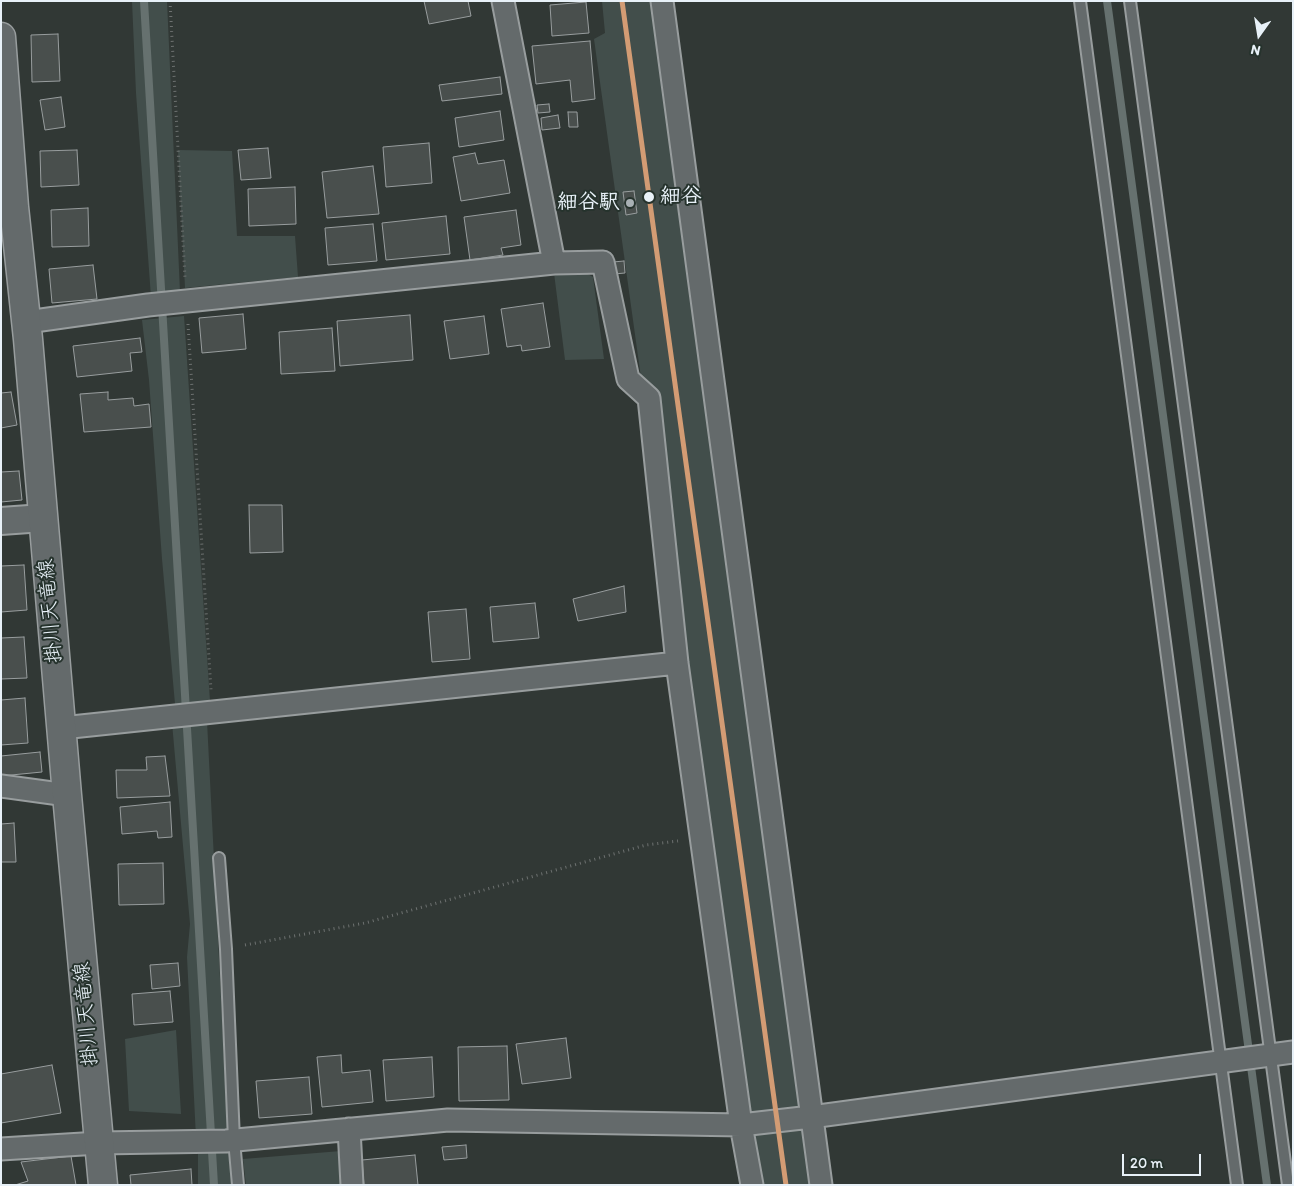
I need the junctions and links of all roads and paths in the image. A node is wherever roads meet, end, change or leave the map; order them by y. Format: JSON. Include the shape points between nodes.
{"nodes":[{"id":1,"x":170,"y":1,"type":"edge"},
{"id":2,"x":503,"y":1,"type":"edge"},
{"id":3,"x":662,"y":1,"type":"edge"},
{"id":4,"x":1080,"y":1,"type":"edge"},
{"id":5,"x":1130,"y":1,"type":"edge"},
{"id":6,"x":1,"y":36,"type":"edge"},
{"id":7,"x":8,"y":206,"type":"edge"},
{"id":8,"x":554,"y":263,"type":"junction"},
{"id":9,"x":183,"y":301,"type":"junction"},
{"id":10,"x":27,"y":322,"type":"junction"},
{"id":11,"x":43,"y":518,"type":"junction"},
{"id":12,"x":1,"y":521,"type":"edge"},
{"id":13,"x":677,"y":663,"type":"junction"},
{"id":14,"x":210,"y":713,"type":"junction"},
{"id":15,"x":62,"y":728,"type":"junction"},
{"id":16,"x":1,"y":786,"type":"edge"},
{"id":17,"x":67,"y":794,"type":"junction"},
{"id":18,"x":701,"y":839,"type":"junction"},
{"id":19,"x":219,"y":858,"type":"dead end"},
{"id":20,"x":226,"y":949,"type":"junction"},
{"id":21,"x":1293,"y":1052,"type":"edge"},
{"id":22,"x":1270,"y":1055,"type":"junction"},
{"id":23,"x":1228,"y":1060,"type":"junction"},
{"id":24,"x":811,"y":1118,"type":"junction"},
{"id":25,"x":741,"y":1125,"type":"junction"},
{"id":26,"x":349,"y":1129,"type":"junction"},
{"id":27,"x":230,"y":1141,"type":"junction"},
{"id":28,"x":99,"y":1143,"type":"junction"},
{"id":29,"x":1,"y":1149,"type":"edge"},
{"id":30,"x":103,"y":1185,"type":"edge"},
{"id":31,"x":238,"y":1185,"type":"edge"},
{"id":32,"x":352,"y":1185,"type":"edge"},
{"id":33,"x":752,"y":1185,"type":"edge"},
{"id":34,"x":821,"y":1185,"type":"edge"},
{"id":35,"x":1237,"y":1185,"type":"edge"},
{"id":36,"x":1288,"y":1185,"type":"edge"}],
"edges":[{"from":1,"to":9,"type":"path"},
{"from":2,"to":8,"type":"street"},
{"from":3,"to":24,"type":"street"},
{"from":4,"to":23,"type":"lane"},
{"from":5,"to":22,"type":"lane"},
{"from":6,"to":7,"type":"main road","name":"掛川天竜線"},
{"from":7,"to":10,"type":"main road","name":"掛川天竜線"},
{"from":8,"to":9,"type":"street"},
{"from":8,"to":13,"type":"street","via":[[603,262],[628,378],[649,398]]},
{"from":9,"to":10,"type":"street"},
{"from":9,"to":14,"type":"path"},
{"from":10,"to":11,"type":"main road","name":"掛川天竜線"},
{"from":11,"to":12,"type":"street"},
{"from":11,"to":15,"type":"main road","name":"掛川天竜線"},
{"from":13,"to":14,"type":"street"},
{"from":13,"to":18,"type":"street"},
{"from":14,"to":15,"type":"street"},
{"from":15,"to":17,"type":"main road","name":"掛川天竜線"},
{"from":16,"to":17,"type":"street"},
{"from":17,"to":28,"type":"main road","name":"掛川天竜線"},
{"from":18,"to":20,"type":"path","via":[[646,845],[365,923]]},
{"from":18,"to":25,"type":"street"},
{"from":19,"to":20,"type":"lane"},
{"from":20,"to":27,"type":"lane"},
{"from":21,"to":22,"type":"street"},
{"from":22,"to":23,"type":"street"},
{"from":22,"to":36,"type":"lane"},
{"from":23,"to":24,"type":"street"},
{"from":23,"to":35,"type":"lane"},
{"from":24,"to":25,"type":"street"},
{"from":24,"to":34,"type":"street"},
{"from":25,"to":26,"type":"street","via":[[448,1120]]},
{"from":25,"to":33,"type":"street"},
{"from":26,"to":27,"type":"street"},
{"from":26,"to":32,"type":"street"},
{"from":27,"to":28,"type":"street"},
{"from":27,"to":31,"type":"lane"},
{"from":28,"to":29,"type":"street"},
{"from":28,"to":30,"type":"main road","name":"掛川天竜線"}]}
